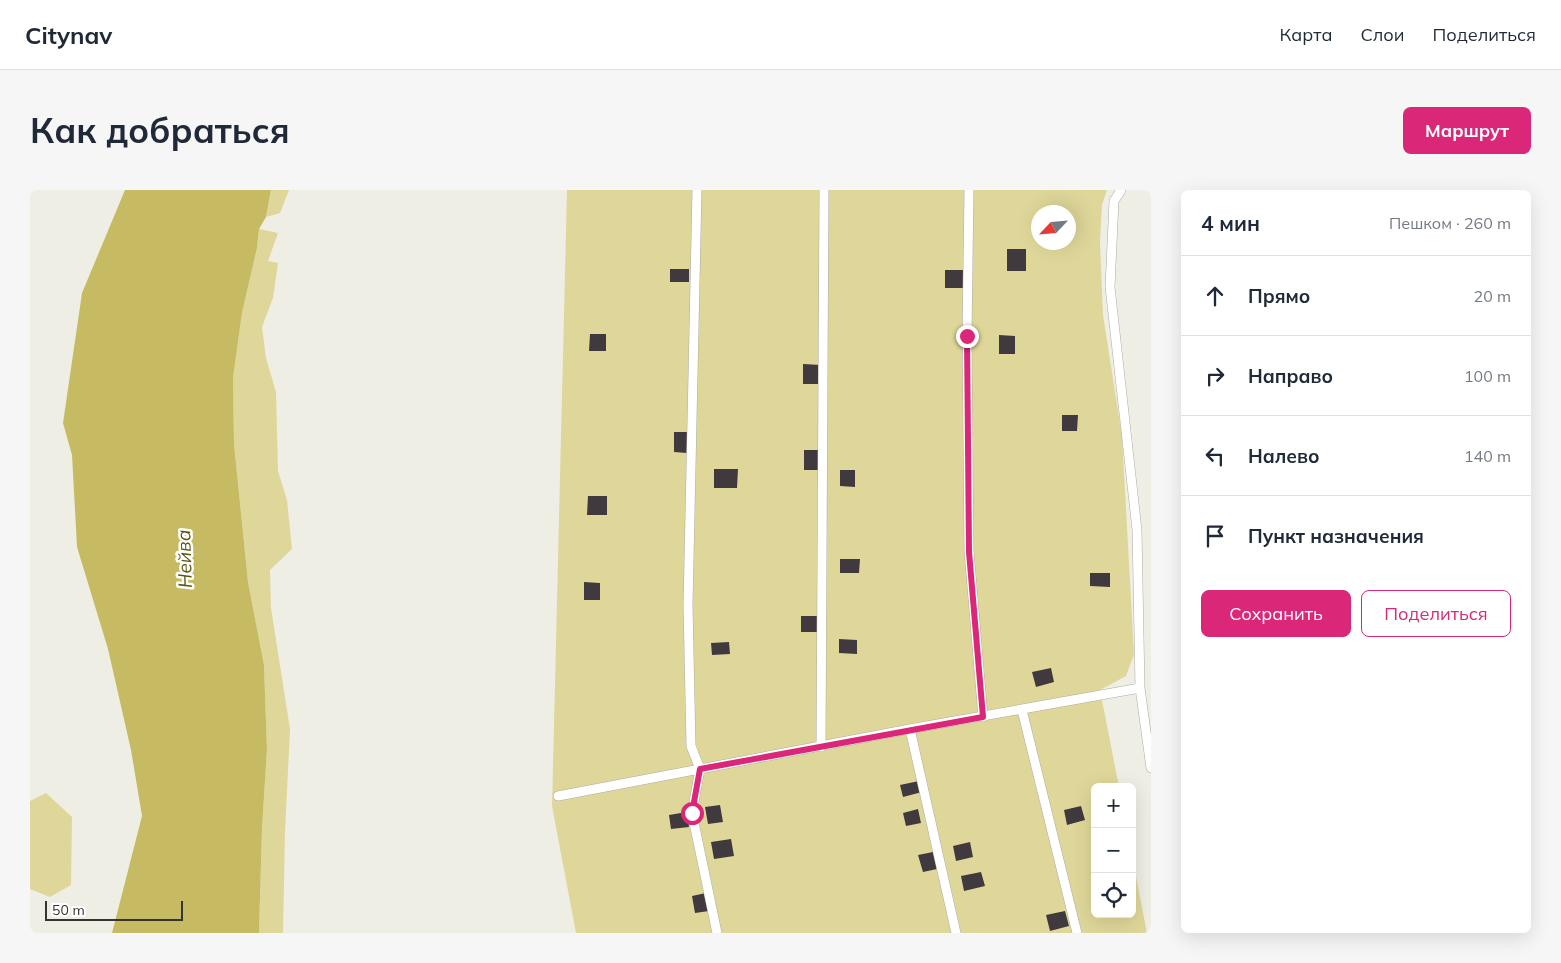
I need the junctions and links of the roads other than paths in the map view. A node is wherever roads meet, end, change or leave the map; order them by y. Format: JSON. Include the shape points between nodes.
{"nodes":[{"id":1,"x":697,"y":190,"type":"edge"},
{"id":2,"x":824,"y":190,"type":"edge"},
{"id":3,"x":969,"y":190,"type":"edge"},
{"id":4,"x":1121,"y":190,"type":"edge"},
{"id":5,"x":1140,"y":688,"type":"junction"},
{"id":6,"x":1022,"y":710,"type":"junction"},
{"id":7,"x":983,"y":717,"type":"junction"},
{"id":8,"x":910,"y":729,"type":"junction"},
{"id":9,"x":821,"y":747,"type":"junction"},
{"id":10,"x":1151,"y":768,"type":"edge"},
{"id":11,"x":700,"y":769,"type":"junction"},
{"id":12,"x":558,"y":796,"type":"dead end"},
{"id":13,"x":717,"y":933,"type":"edge"},
{"id":14,"x":956,"y":933,"type":"edge"},
{"id":15,"x":1078,"y":933,"type":"edge"}],
"edges":[{"from":1,"to":11,"type":"lane","via":[[688,606],[691,746]]},
{"from":2,"to":9,"type":"lane"},
{"from":3,"to":7,"type":"lane","via":[[969,552]]},
{"from":4,"to":5,"type":"lane","via":[[1114,201],[1110,287],[1137,530]]},
{"from":5,"to":6,"type":"lane"},
{"from":5,"to":10,"type":"lane"},
{"from":6,"to":7,"type":"lane"},
{"from":6,"to":15,"type":"lane"},
{"from":7,"to":8,"type":"lane"},
{"from":8,"to":9,"type":"lane"},
{"from":8,"to":14,"type":"lane"},
{"from":9,"to":11,"type":"lane"},
{"from":11,"to":12,"type":"lane"},
{"from":11,"to":13,"type":"lane","via":[[692,813]]}]}
